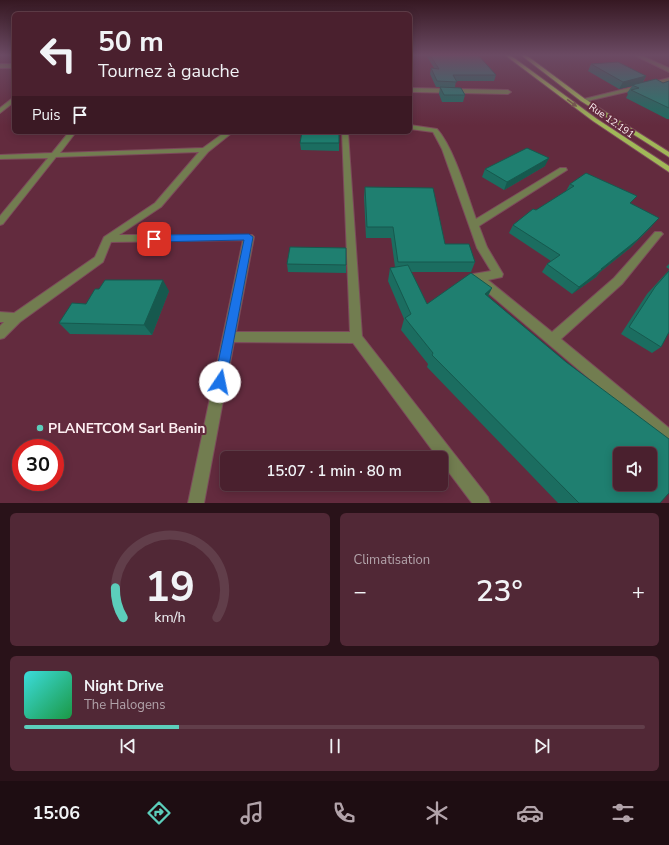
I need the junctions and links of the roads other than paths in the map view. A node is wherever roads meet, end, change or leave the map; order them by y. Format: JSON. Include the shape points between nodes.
{"nodes":[{"id":1,"x":539,"y":78,"type":"edge"},
{"id":2,"x":554,"y":78,"type":"edge"},
{"id":3,"x":669,"y":80,"type":"edge"},
{"id":4,"x":412,"y":90,"type":"edge"},
{"id":5,"x":508,"y":92,"type":"dead end"},
{"id":6,"x":583,"y":100,"type":"junction"},
{"id":7,"x":12,"y":101,"type":"edge"},
{"id":8,"x":0,"y":111,"type":"edge"},
{"id":9,"x":412,"y":127,"type":"edge"},
{"id":10,"x":71,"y":134,"type":"edge"},
{"id":11,"x":227,"y":134,"type":"edge"},
{"id":12,"x":345,"y":134,"type":"edge"},
{"id":13,"x":205,"y":150,"type":"junction"},
{"id":14,"x":55,"y":154,"type":"junction"},
{"id":15,"x":669,"y":155,"type":"edge"},
{"id":16,"x":0,"y":157,"type":"edge"},
{"id":17,"x":563,"y":170,"type":"dead end"},
{"id":18,"x":669,"y":170,"type":"edge"},
{"id":19,"x":0,"y":222,"type":"edge"},
{"id":20,"x":474,"y":225,"type":"junction"},
{"id":21,"x":658,"y":234,"type":"dead end"},
{"id":22,"x":107,"y":240,"type":"junction"},
{"id":23,"x":0,"y":317,"type":"edge"},
{"id":24,"x":16,"y":318,"type":"junction"},
{"id":25,"x":0,"y":334,"type":"edge"},
{"id":26,"x":229,"y":337,"type":"junction"},
{"id":27,"x":356,"y":338,"type":"junction"},
{"id":28,"x":552,"y":339,"type":"junction"},
{"id":29,"x":669,"y":436,"type":"edge"},
{"id":30,"x":196,"y":503,"type":"edge"},
{"id":31,"x":482,"y":503,"type":"edge"}],
"edges":[{"from":1,"to":18,"type":"main road","name":"Rue 12.191","one_way":true},
{"from":2,"to":6,"type":"main road","name":"Rue 12.191"},
{"from":3,"to":6,"type":"street"},
{"from":4,"to":5,"type":"street"},
{"from":6,"to":15,"type":"main road","name":"Rue 12.191"},
{"from":7,"to":8,"type":"street"},
{"from":9,"to":20,"type":"street","via":[[435,130],[440,136]]},
{"from":10,"to":14,"type":"street"},
{"from":11,"to":13,"type":"street"},
{"from":12,"to":27,"type":"street"},
{"from":13,"to":14,"type":"street"},
{"from":13,"to":22,"type":"street","via":[[158,205]]},
{"from":14,"to":16,"type":"street"},
{"from":14,"to":19,"type":"street"},
{"from":17,"to":20,"type":"street"},
{"from":20,"to":28,"type":"street","via":[[482,248],[498,274],[477,277]]},
{"from":21,"to":28,"type":"street","via":[[618,281]]},
{"from":22,"to":24,"type":"street","via":[[99,259]]},
{"from":22,"to":26,"type":"street","via":[[249,237]]},
{"from":23,"to":24,"type":"street"},
{"from":24,"to":25,"type":"street"},
{"from":26,"to":27,"type":"street"},
{"from":26,"to":30,"type":"street"},
{"from":27,"to":31,"type":"street"},
{"from":28,"to":29,"type":"street"}]}
